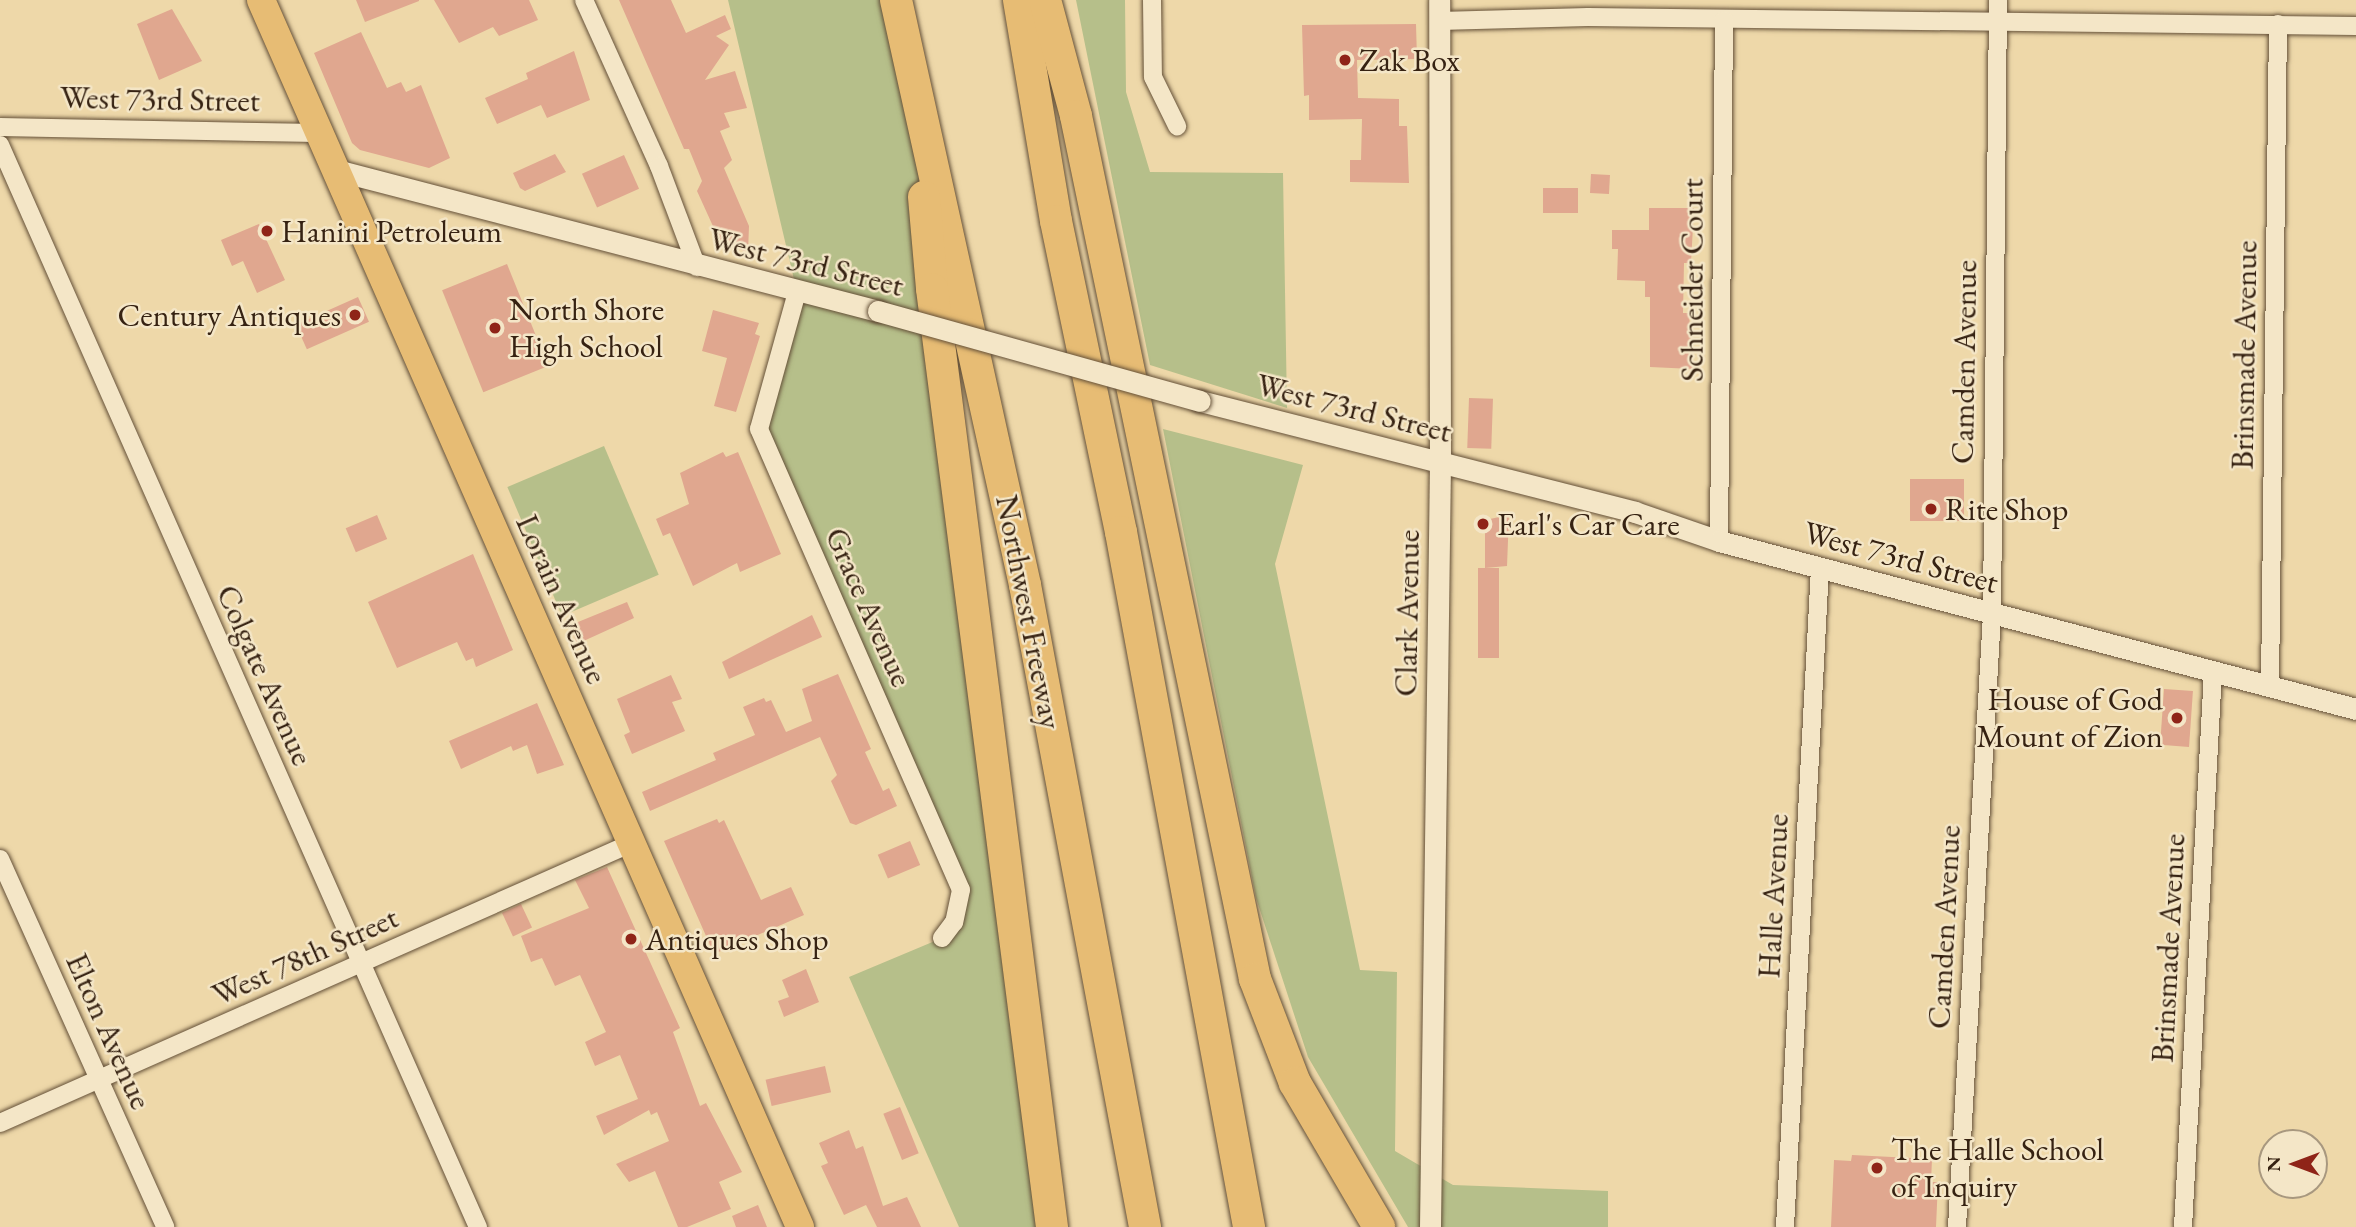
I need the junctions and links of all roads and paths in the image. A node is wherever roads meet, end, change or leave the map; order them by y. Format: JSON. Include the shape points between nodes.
{"nodes":[{"id":1,"x":261,"y":0,"type":"edge"},
{"id":2,"x":584,"y":0,"type":"edge"},
{"id":3,"x":896,"y":0,"type":"edge"},
{"id":4,"x":1019,"y":0,"type":"edge"},
{"id":5,"x":1045,"y":0,"type":"edge"},
{"id":6,"x":1152,"y":0,"type":"edge"},
{"id":7,"x":1998,"y":0,"type":"edge"},
{"id":8,"x":1439,"y":10,"type":"edge"},
{"id":9,"x":1724,"y":20,"type":"junction"},
{"id":10,"x":1998,"y":21,"type":"junction"},
{"id":11,"x":2278,"y":24,"type":"junction"},
{"id":12,"x":2356,"y":26,"type":"edge"},
{"id":13,"x":914,"y":71,"type":"junction"},
{"id":14,"x":0,"y":127,"type":"edge"},
{"id":15,"x":1177,"y":127,"type":"dead end"},
{"id":16,"x":318,"y":134,"type":"junction"},
{"id":17,"x":0,"y":145,"type":"edge"},
{"id":18,"x":336,"y":170,"type":"junction"},
{"id":19,"x":696,"y":267,"type":"junction"},
{"id":20,"x":797,"y":292,"type":"junction"},
{"id":21,"x":1440,"y":462,"type":"junction"},
{"id":22,"x":1719,"y":541,"type":"junction"},
{"id":23,"x":1820,"y":567,"type":"junction"},
{"id":24,"x":1992,"y":614,"type":"junction"},
{"id":25,"x":2213,"y":672,"type":"junction"},
{"id":26,"x":2270,"y":686,"type":"junction"},
{"id":27,"x":2356,"y":709,"type":"edge"},
{"id":28,"x":634,"y":842,"type":"junction"},
{"id":29,"x":0,"y":859,"type":"edge"},
{"id":30,"x":942,"y":938,"type":"dead end"},
{"id":31,"x":360,"y":963,"type":"junction"},
{"id":32,"x":98,"y":1079,"type":"junction"},
{"id":33,"x":0,"y":1123,"type":"edge"},
{"id":34,"x":165,"y":1227,"type":"edge"},
{"id":35,"x":478,"y":1227,"type":"edge"},
{"id":36,"x":800,"y":1227,"type":"edge"},
{"id":37,"x":1052,"y":1227,"type":"edge"},
{"id":38,"x":1144,"y":1227,"type":"edge"},
{"id":39,"x":1249,"y":1227,"type":"edge"},
{"id":40,"x":1379,"y":1227,"type":"edge"},
{"id":41,"x":1430,"y":1227,"type":"edge"},
{"id":42,"x":1785,"y":1227,"type":"edge"},
{"id":43,"x":1957,"y":1227,"type":"edge"},
{"id":44,"x":2183,"y":1227,"type":"edge"}],
"edges":[{"from":1,"to":16,"type":"main road","name":"Lorain Avenue"},
{"from":2,"to":19,"type":"street","via":[[659,166]]},
{"from":3,"to":13,"type":"highway","name":"Northwest Freeway"},
{"from":4,"to":39,"type":"highway","via":[[1056,221],[1123,546]]},
{"from":5,"to":40,"type":"highway","via":[[1076,116],[1248,954],[1295,1083]]},
{"from":6,"to":15,"type":"street","via":[[1153,78]]},
{"from":7,"to":10,"type":"street","name":"Camden Avenue"},
{"from":8,"to":9,"type":"street"},
{"from":8,"to":21,"type":"street","name":"Clark Avenue"},
{"from":9,"to":10,"type":"street"},
{"from":9,"to":22,"type":"street","name":"Schneider Court"},
{"from":10,"to":11,"type":"street"},
{"from":10,"to":24,"type":"street","name":"Camden Avenue"},
{"from":11,"to":12,"type":"street"},
{"from":11,"to":26,"type":"street","name":"Brinsmade Avenue"},
{"from":13,"to":37,"type":"highway","via":[[932,289]]},
{"from":13,"to":38,"type":"highway","name":"Northwest Freeway","via":[[1026,585]]},
{"from":14,"to":16,"type":"street","name":"West 73rd Street"},
{"from":16,"to":18,"type":"main road","name":"Lorain Avenue"},
{"from":17,"to":31,"type":"street","name":"Colgate Avenue"},
{"from":18,"to":19,"type":"street","name":"West 73rd Street"},
{"from":18,"to":28,"type":"main road","name":"Lorain Avenue"},
{"from":19,"to":20,"type":"street","name":"West 73rd Street"},
{"from":20,"to":21,"type":"street","name":"West 73rd Street","bridge":true},
{"from":20,"to":30,"type":"street","name":"Grace Avenue","via":[[760,429],[961,890],[954,922]]},
{"from":21,"to":22,"type":"street","name":"West 73rd Street","via":[[1634,512]]},
{"from":21,"to":41,"type":"street","name":"Clark Avenue"},
{"from":22,"to":23,"type":"street","name":"West 73rd Street"},
{"from":23,"to":24,"type":"street","name":"West 73rd Street"},
{"from":23,"to":42,"type":"street","name":"Halle Avenue"},
{"from":24,"to":25,"type":"street","name":"West 73rd Street"},
{"from":24,"to":43,"type":"street","name":"Camden Avenue"},
{"from":25,"to":26,"type":"street","name":"West 73rd Street"},
{"from":25,"to":44,"type":"street","name":"Brinsmade Avenue"},
{"from":26,"to":27,"type":"street","name":"West 73rd Street"},
{"from":28,"to":31,"type":"street","name":"West 78th Street"},
{"from":28,"to":36,"type":"main road","name":"Lorain Avenue"},
{"from":29,"to":32,"type":"street","name":"Elton Avenue"},
{"from":31,"to":32,"type":"street","name":"West 78th Street"},
{"from":31,"to":35,"type":"street","name":"Colgate Avenue"},
{"from":32,"to":33,"type":"street","name":"West 78th Street"},
{"from":32,"to":34,"type":"street","name":"Elton Avenue"}]}
